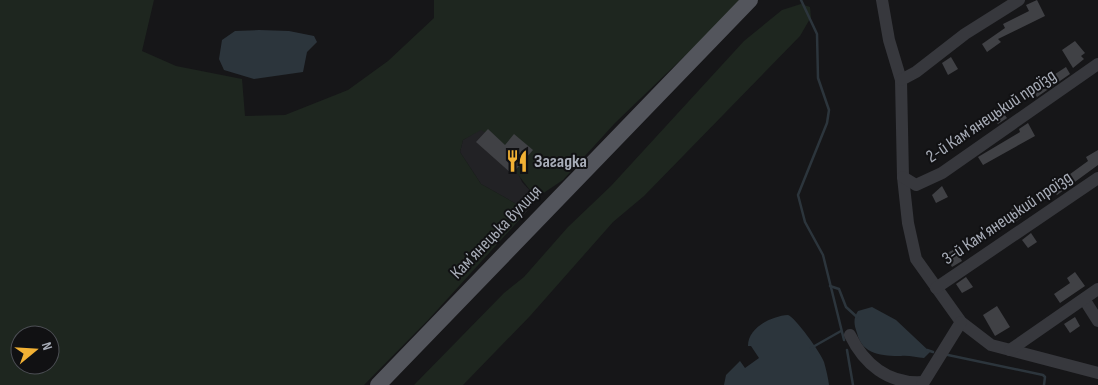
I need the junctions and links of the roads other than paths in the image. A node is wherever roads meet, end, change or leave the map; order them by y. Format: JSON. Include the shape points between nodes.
{"nodes":[{"id":1,"x":750,"y":0,"type":"edge"},
{"id":2,"x":882,"y":0,"type":"edge"},
{"id":3,"x":1019,"y":0,"type":"edge"},
{"id":4,"x":1098,"y":64,"type":"edge"},
{"id":5,"x":901,"y":80,"type":"junction"},
{"id":6,"x":903,"y":177,"type":"junction"},
{"id":7,"x":1098,"y":178,"type":"edge"},
{"id":8,"x":936,"y":288,"type":"junction"},
{"id":9,"x":1098,"y":290,"type":"edge"},
{"id":10,"x":1084,"y":299,"type":"junction"},
{"id":11,"x":1098,"y":320,"type":"edge"},
{"id":12,"x":961,"y":322,"type":"junction"},
{"id":13,"x":850,"y":335,"type":"dead end"},
{"id":14,"x":1010,"y":350,"type":"junction"},
{"id":15,"x":1098,"y":372,"type":"edge"},
{"id":16,"x":922,"y":384,"type":"edge"},
{"id":17,"x":378,"y":385,"type":"edge"}],
"edges":[{"from":1,"to":17,"type":"main road","name":"Камʼянецька вулиця"},
{"from":2,"to":5,"type":"street"},
{"from":3,"to":5,"type":"street"},
{"from":4,"to":6,"type":"street","name":"2-й Камʼянецький проїзд","via":[[942,173],[916,185]]},
{"from":5,"to":6,"type":"street"},
{"from":6,"to":8,"type":"street","via":[[916,259]]},
{"from":7,"to":8,"type":"street","name":"3-й Камʼянецький проїзд"},
{"from":8,"to":12,"type":"street"},
{"from":9,"to":10,"type":"street"},
{"from":10,"to":11,"type":"street"},
{"from":10,"to":14,"type":"street"},
{"from":12,"to":14,"type":"street","via":[[991,346]]},
{"from":12,"to":16,"type":"street"},
{"from":13,"to":16,"type":"street","via":[[859,354],[884,375]]},
{"from":14,"to":15,"type":"street"}]}
